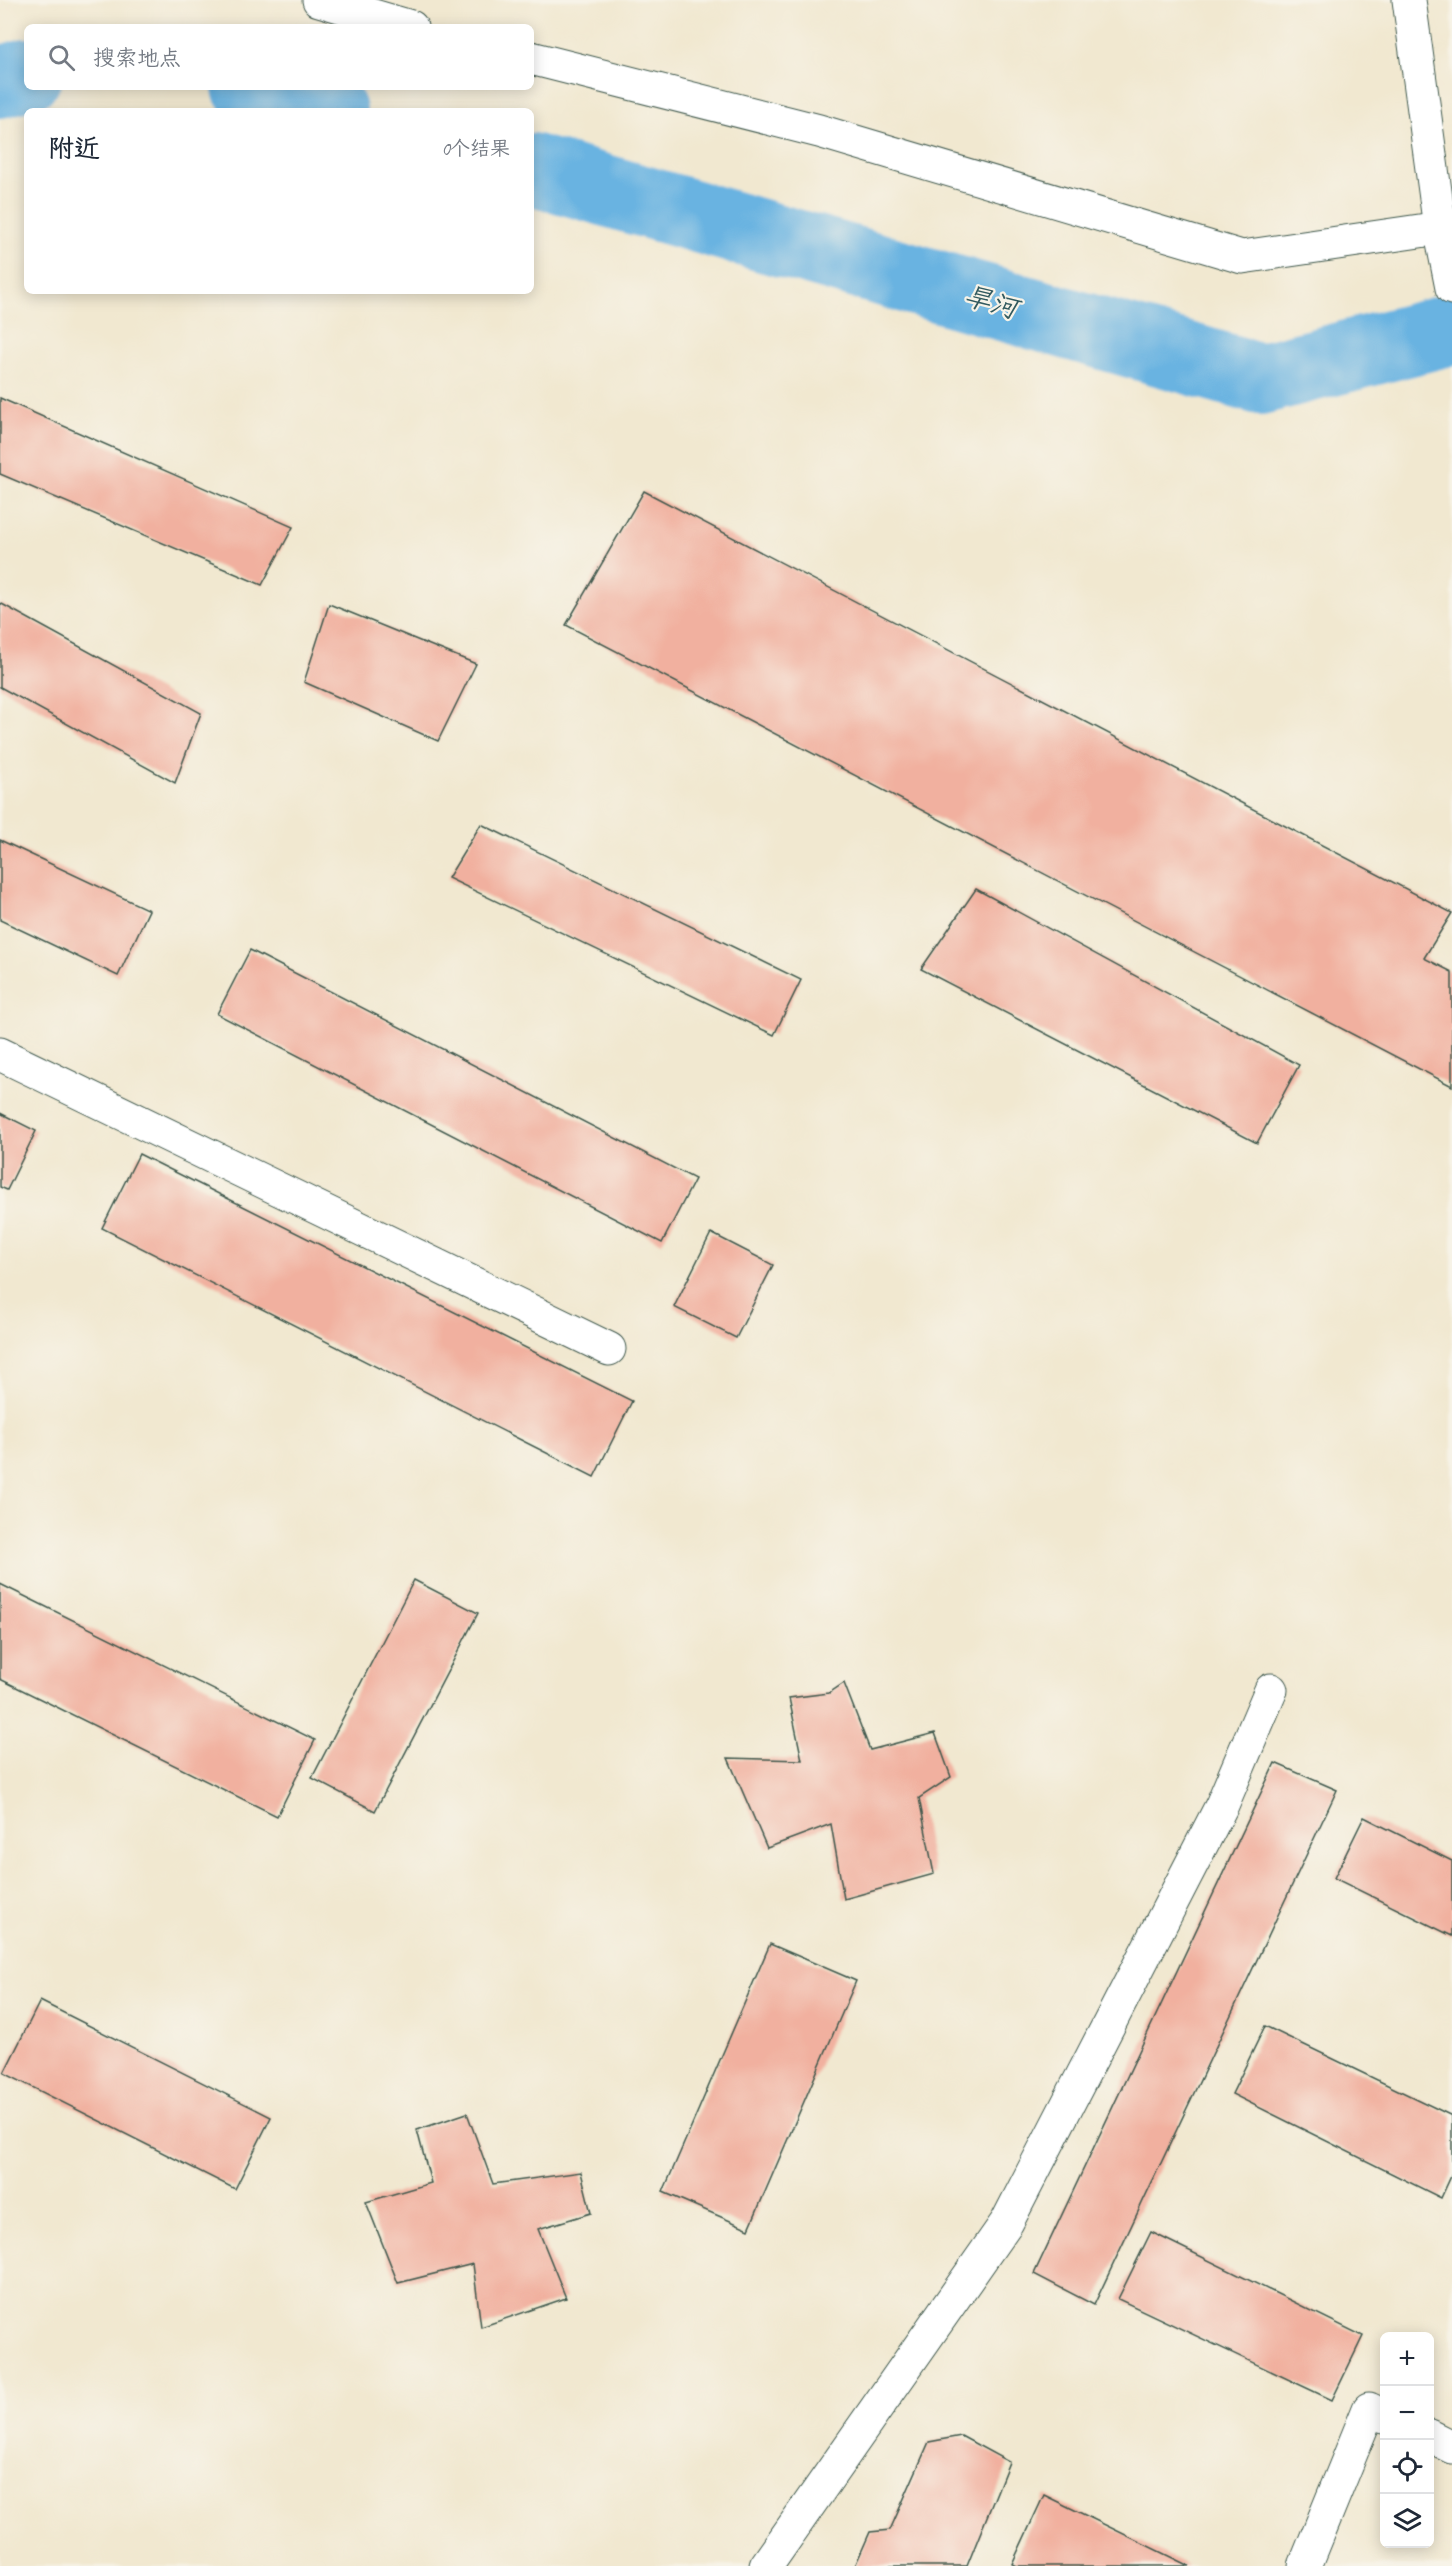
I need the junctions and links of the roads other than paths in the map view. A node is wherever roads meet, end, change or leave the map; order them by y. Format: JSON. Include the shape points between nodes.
{"nodes":[{"id":1,"x":319,"y":0,"type":"edge"},
{"id":2,"x":1409,"y":0,"type":"edge"},
{"id":3,"x":401,"y":24,"type":"edge"},
{"id":4,"x":534,"y":59,"type":"edge"},
{"id":5,"x":1440,"y":228,"type":"junction"},
{"id":6,"x":1452,"y":288,"type":"edge"},
{"id":7,"x":0,"y":1054,"type":"edge"},
{"id":8,"x":609,"y":1349,"type":"dead end"},
{"id":9,"x":1271,"y":1690,"type":"dead end"},
{"id":10,"x":1380,"y":2414,"type":"edge"},
{"id":11,"x":1434,"y":2438,"type":"edge"},
{"id":12,"x":1452,"y":2446,"type":"edge"},
{"id":13,"x":766,"y":2566,"type":"edge"},
{"id":14,"x":1305,"y":2566,"type":"edge"}],
"edges":[{"from":1,"to":3,"type":"street"},
{"from":2,"to":5,"type":"street"},
{"from":4,"to":5,"type":"street","via":[[819,131],[1242,257]]},
{"from":5,"to":6,"type":"street"},
{"from":7,"to":8,"type":"street"},
{"from":9,"to":13,"type":"street","via":[[1221,1805],[1007,2222]]},
{"from":10,"to":14,"type":"street","via":[[1369,2409]]},
{"from":11,"to":12,"type":"street"}]}
